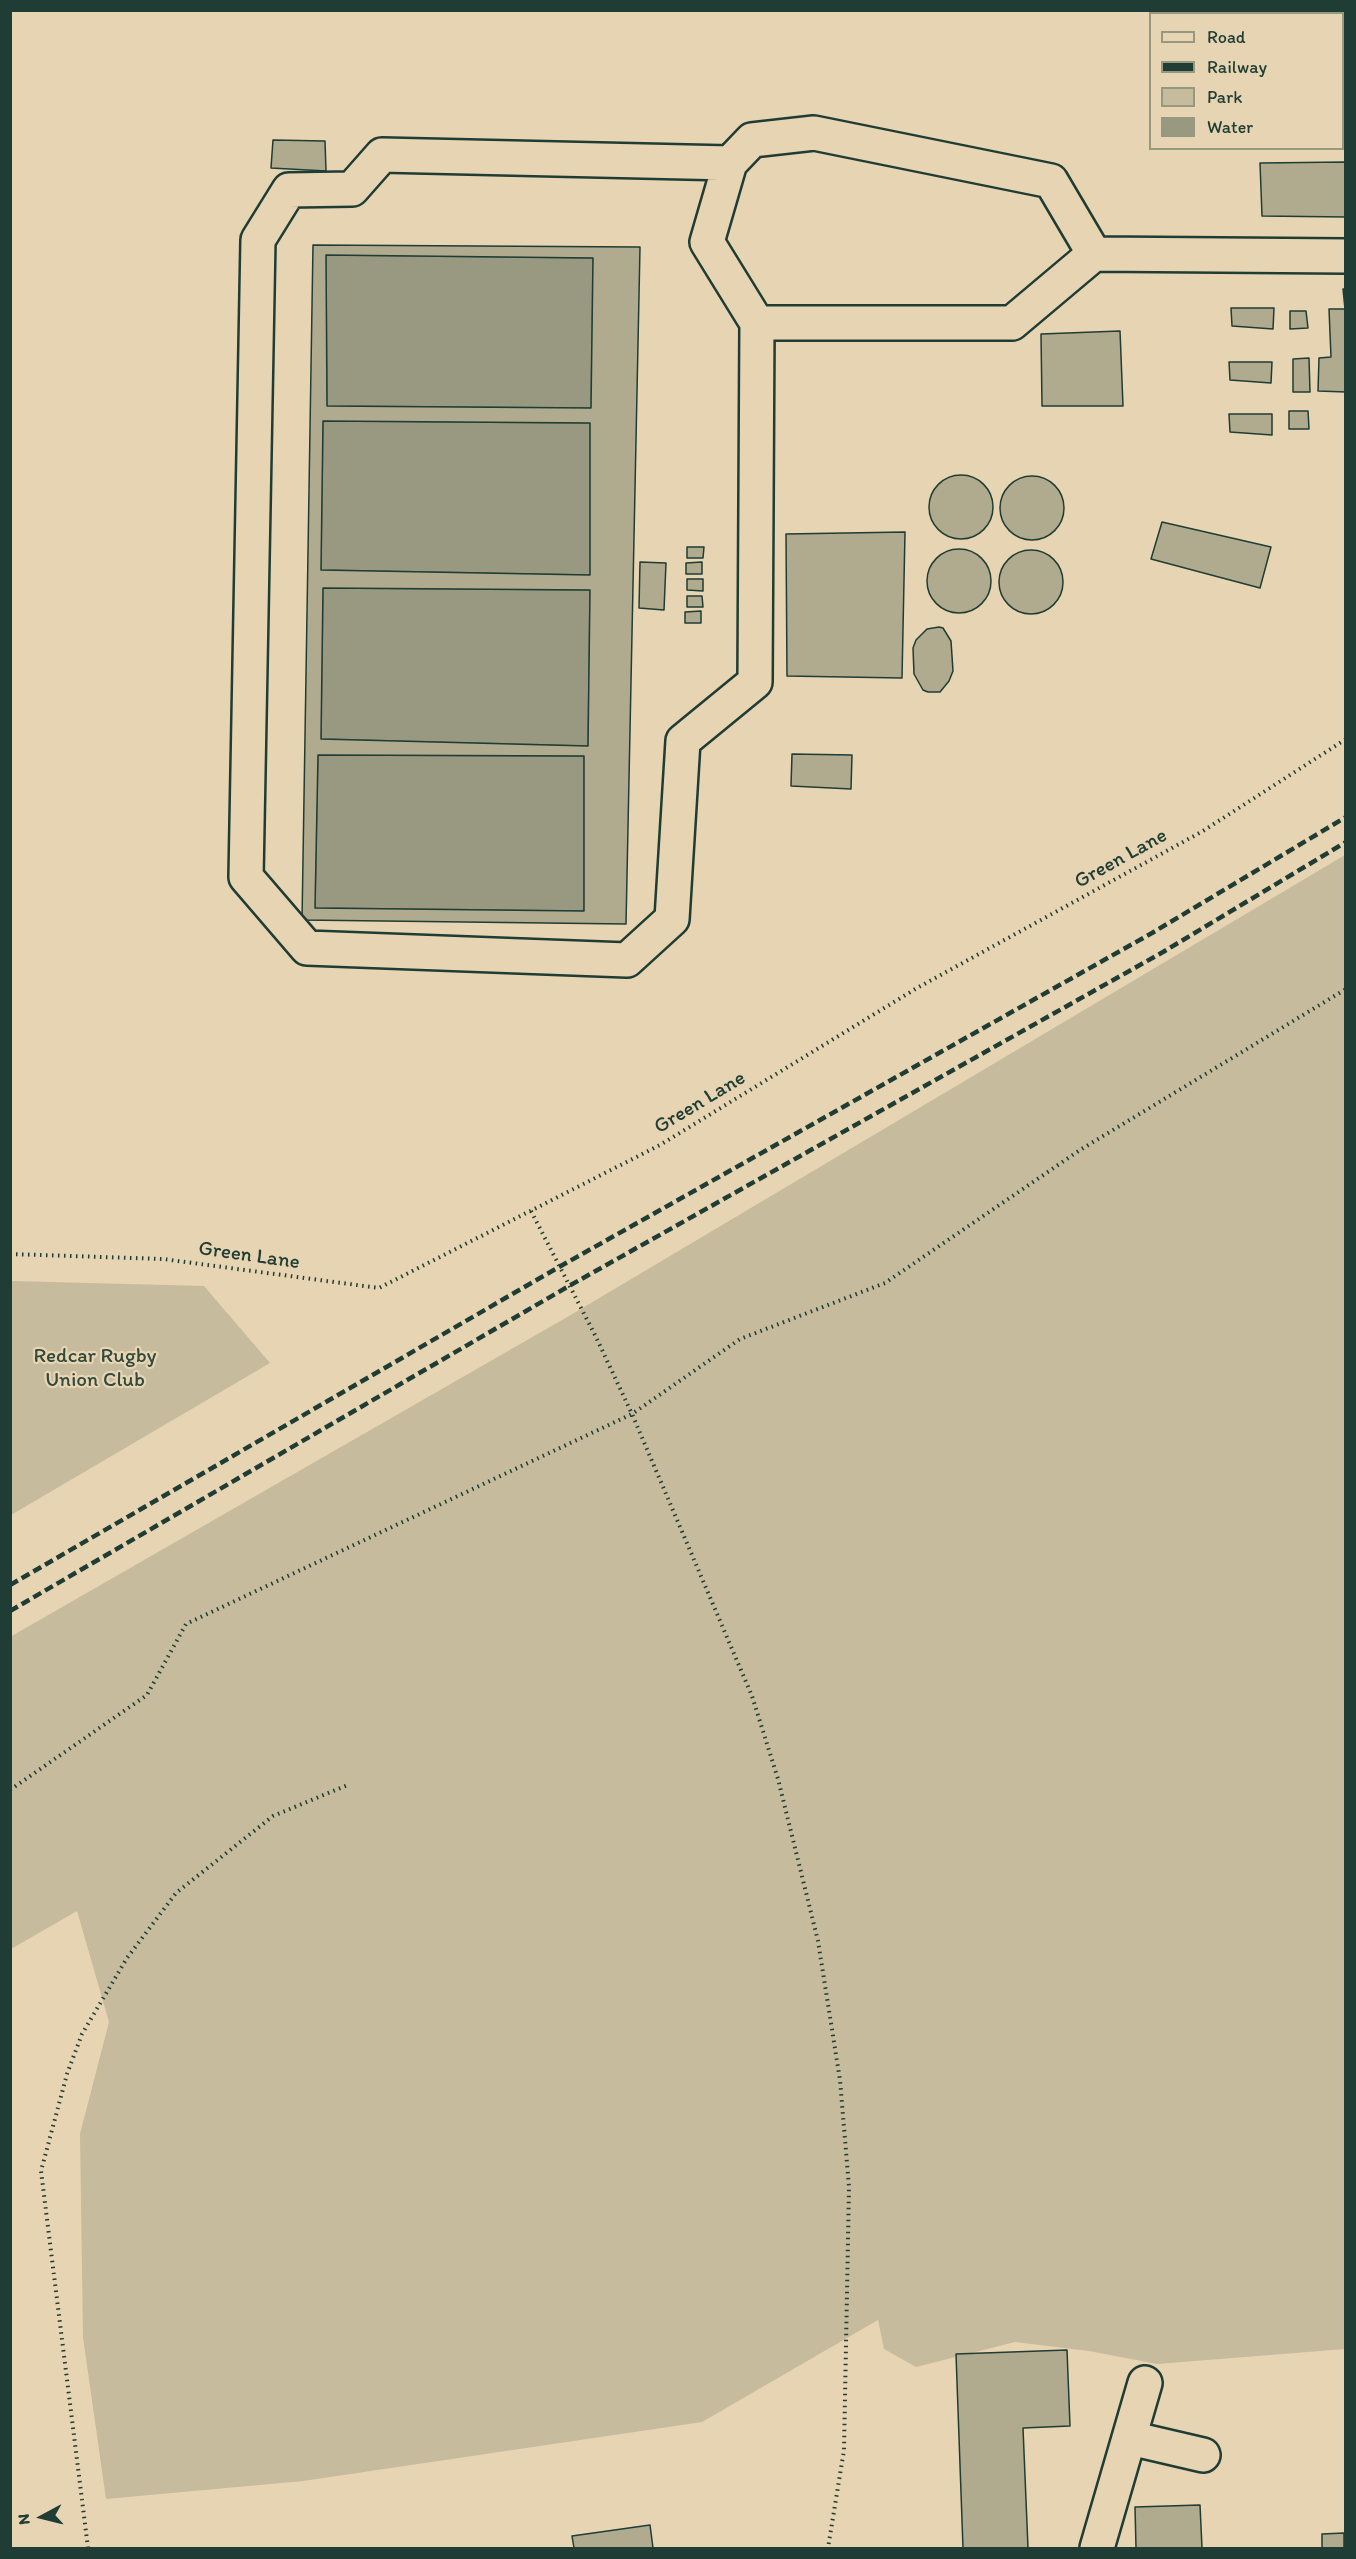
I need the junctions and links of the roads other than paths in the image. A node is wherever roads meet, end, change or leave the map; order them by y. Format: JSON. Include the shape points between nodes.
{"nodes":[{"id":1,"x":730,"y":163,"type":"junction"},
{"id":2,"x":1094,"y":254,"type":"junction"},
{"id":3,"x":1346,"y":256,"type":"edge"},
{"id":4,"x":757,"y":323,"type":"junction"},
{"id":5,"x":1145,"y":2383,"type":"dead end"},
{"id":6,"x":1130,"y":2438,"type":"junction"},
{"id":7,"x":1203,"y":2455,"type":"dead end"},
{"id":8,"x":1097,"y":2548,"type":"edge"}],
"edges":[{"from":1,"to":2,"type":"street","via":[[752,140],[814,133],[1051,181]]},
{"from":1,"to":4,"type":"street","via":[[707,242]]},
{"from":1,"to":4,"type":"street","via":[[382,155],[352,189],[289,190],[258,240],[246,877],[307,948],[627,960],[672,920],[683,741],[755,682]]},
{"from":2,"to":3,"type":"street"},
{"from":2,"to":4,"type":"street","via":[[1012,323]]},
{"from":5,"to":6,"type":"street"},
{"from":6,"to":7,"type":"street"},
{"from":6,"to":8,"type":"street"}]}
